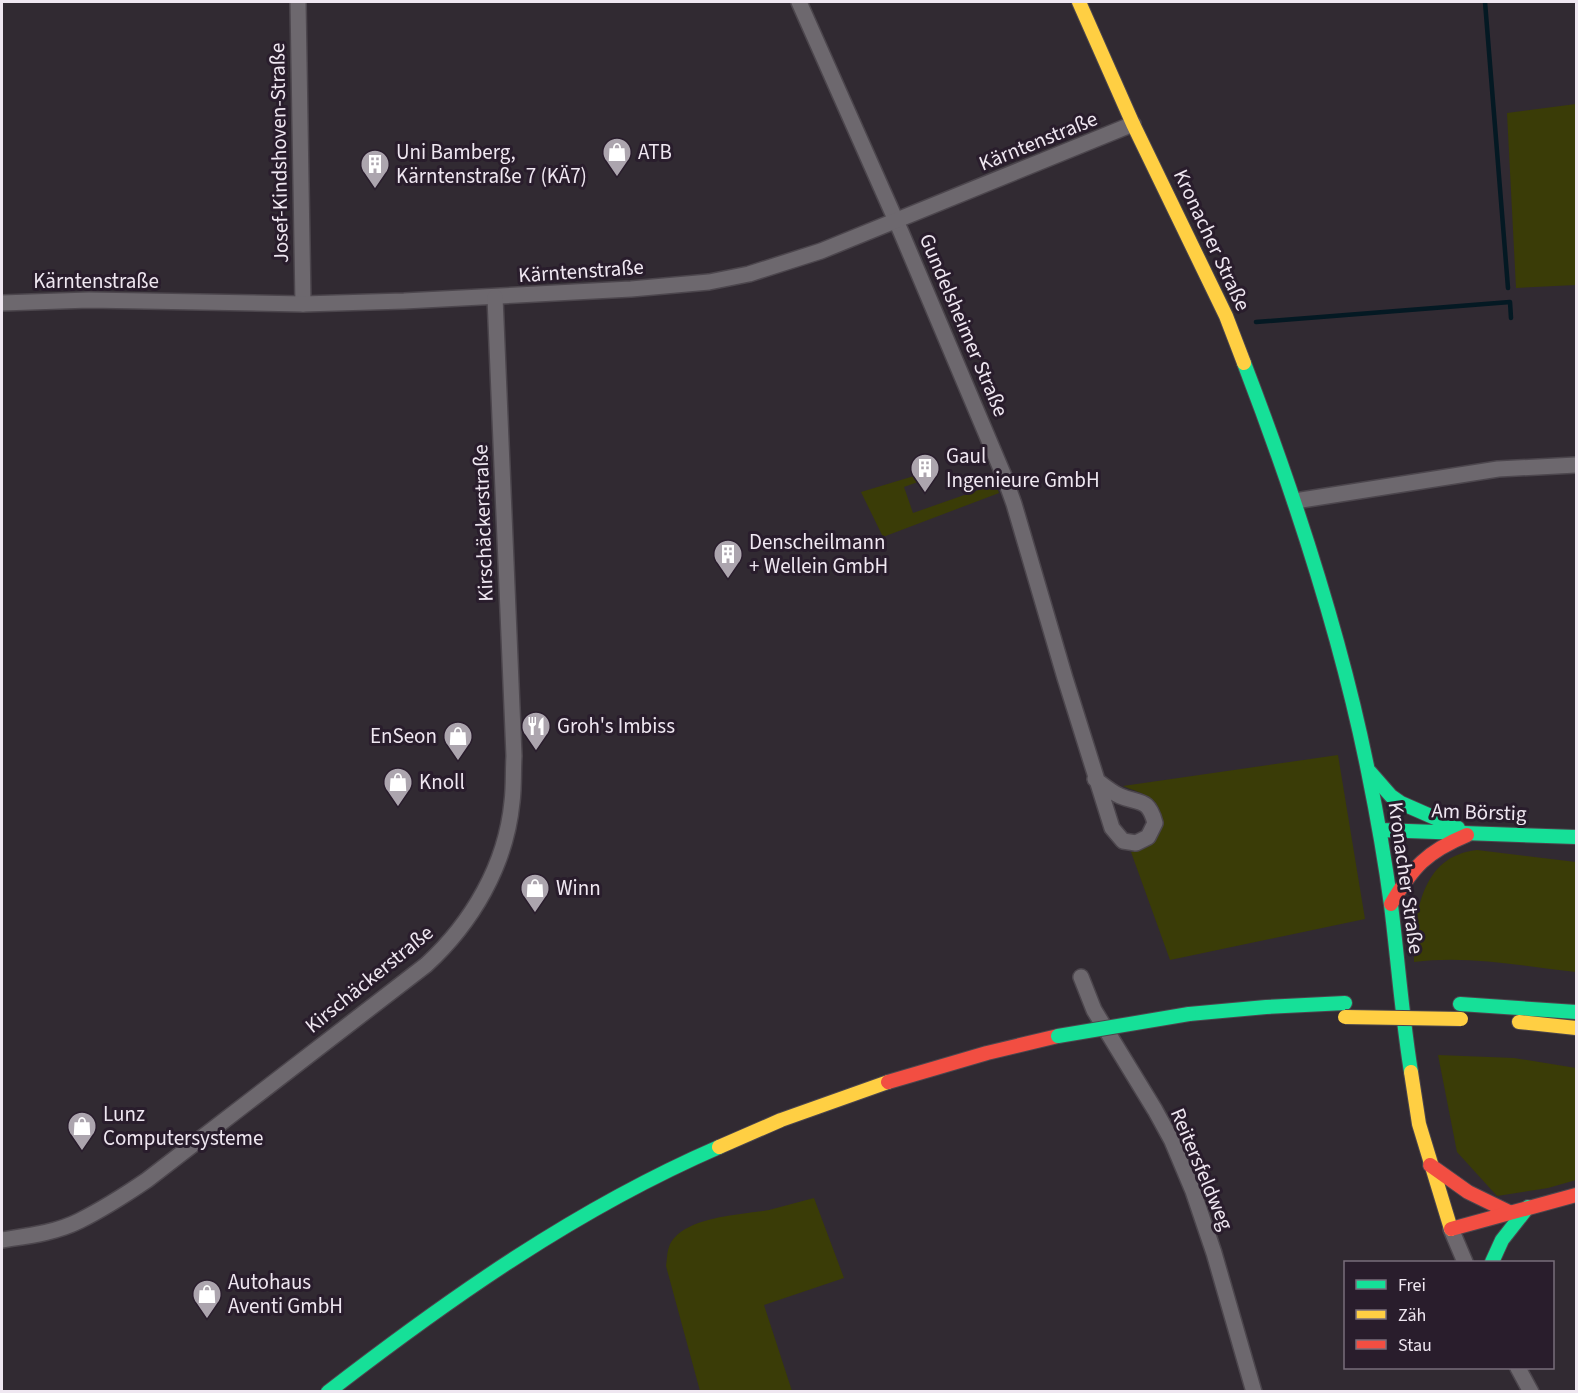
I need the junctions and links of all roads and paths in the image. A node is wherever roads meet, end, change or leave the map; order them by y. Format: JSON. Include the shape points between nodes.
{"nodes":[{"id":1,"x":298,"y":2,"type":"edge"},
{"id":2,"x":799,"y":2,"type":"edge"},
{"id":3,"x":1078,"y":2,"type":"edge"},
{"id":4,"x":1133,"y":124,"type":"junction"},
{"id":5,"x":896,"y":220,"type":"junction"},
{"id":6,"x":495,"y":297,"type":"junction"},
{"id":7,"x":2,"y":303,"type":"edge"},
{"id":8,"x":303,"y":304,"type":"junction"},
{"id":9,"x":1576,"y":465,"type":"edge"},
{"id":10,"x":1294,"y":501,"type":"junction"},
{"id":11,"x":1368,"y":771,"type":"junction"},
{"id":12,"x":1095,"y":779,"type":"junction"},
{"id":13,"x":1380,"y":830,"type":"junction"},
{"id":14,"x":1473,"y":833,"type":"junction"},
{"id":15,"x":1576,"y":837,"type":"edge"},
{"id":16,"x":1391,"y":904,"type":"junction"},
{"id":17,"x":1081,"y":977,"type":"dead end"},
{"id":18,"x":1350,"y":1003,"type":"dead end"},
{"id":19,"x":1391,"y":1003,"type":"dead end"},
{"id":20,"x":1414,"y":1003,"type":"dead end"},
{"id":21,"x":1454,"y":1004,"type":"dead end"},
{"id":22,"x":1576,"y":1012,"type":"edge"},
{"id":23,"x":1339,"y":1017,"type":"dead end"},
{"id":24,"x":1467,"y":1019,"type":"dead end"},
{"id":25,"x":1504,"y":1021,"type":"dead end"},
{"id":26,"x":1576,"y":1028,"type":"edge"},
{"id":27,"x":1124,"y":1040,"type":"dead end"},
{"id":28,"x":1101,"y":1044,"type":"dead end"},
{"id":29,"x":1032,"y":1056,"type":"dead end"},
{"id":30,"x":933,"y":1083,"type":"dead end"},
{"id":31,"x":1430,"y":1165,"type":"junction"},
{"id":32,"x":1576,"y":1195,"type":"edge"},
{"id":33,"x":1528,"y":1207,"type":"junction"},
{"id":34,"x":1509,"y":1212,"type":"junction"},
{"id":35,"x":1451,"y":1229,"type":"junction"},
{"id":36,"x":2,"y":1240,"type":"edge"},
{"id":37,"x":1464,"y":1261,"type":"edge"},
{"id":38,"x":1492,"y":1261,"type":"edge"},
{"id":39,"x":1519,"y":1369,"type":"edge"},
{"id":40,"x":328,"y":1392,"type":"edge"},
{"id":41,"x":1254,"y":1392,"type":"edge"},
{"id":42,"x":1532,"y":1392,"type":"edge"}],
"edges":[{"from":1,"to":8,"type":"street","name":"Josef-Kindshoven-Straße"},
{"from":2,"to":5,"type":"street","name":"Gundelsheimer Straße"},
{"from":3,"to":4,"type":"main road","name":"Kronacher Straße"},
{"from":4,"to":5,"type":"street","name":"Kärntenstraße"},
{"from":4,"to":10,"type":"main road","name":"Kronacher Straße","via":[[1226,316]]},
{"from":5,"to":6,"type":"street","name":"Kärntenstraße","via":[[821,251],[750,274],[689,285]]},
{"from":5,"to":12,"type":"street","name":"Gundelsheimer Straße","via":[[1014,504]]},
{"from":6,"to":8,"type":"street","name":"Kärntenstraße"},
{"from":6,"to":36,"type":"street","name":"Kirschäckerstraße","via":[[514,756],[507,828],[484,893],[458,932],[426,965],[147,1180],[78,1222]]},
{"from":7,"to":8,"type":"street","name":"Kärntenstraße","via":[[89,300]]},
{"from":9,"to":10,"type":"street","via":[[1498,469]]},
{"from":10,"to":11,"type":"main road","name":"Kronacher Straße","via":[[1315,566]]},
{"from":11,"to":13,"type":"main road","name":"Kronacher Straße"},
{"from":11,"to":14,"type":"main road","via":[[1401,803]]},
{"from":12,"to":12,"type":"street","name":"Gundelsheimer Straße","via":[[1152,811],[1155,823],[1148,837],[1136,843],[1123,841],[1112,828]]},
{"from":13,"to":14,"type":"main road","name":"Am Börstig"},
{"from":13,"to":16,"type":"main road","name":"Kronacher Straße"},
{"from":14,"to":15,"type":"main road","name":"Am Börstig"},
{"from":14,"to":16,"type":"main road","via":[[1426,855]]},
{"from":16,"to":31,"type":"main road","name":"Kronacher Straße","via":[[1409,1061]]},
{"from":17,"to":41,"type":"street","name":"Reitersfeldweg","via":[[1094,1010],[1172,1141],[1214,1252]]},
{"from":18,"to":40,"type":"main road","bridge":true,"via":[[1189,1014],[1058,1036],[966,1057],[786,1118],[674,1168],[523,1251]]},
{"from":19,"to":20,"type":"main road"},
{"from":21,"to":22,"type":"main road"},
{"from":23,"to":24,"type":"main road","bridge":true},
{"from":25,"to":26,"type":"main road"},
{"from":27,"to":28,"type":"main road"},
{"from":29,"to":30,"type":"main road"},
{"from":31,"to":34,"type":"main road","via":[[1479,1199]]},
{"from":31,"to":35,"type":"main road","name":"Kronacher Straße"},
{"from":32,"to":33,"type":"main road"},
{"from":33,"to":34,"type":"main road"},
{"from":33,"to":38,"type":"main road","via":[[1507,1232]]},
{"from":34,"to":35,"type":"main road"},
{"from":35,"to":37,"type":"street","name":"Kronacher Straße"},
{"from":39,"to":42,"type":"street"}]}
